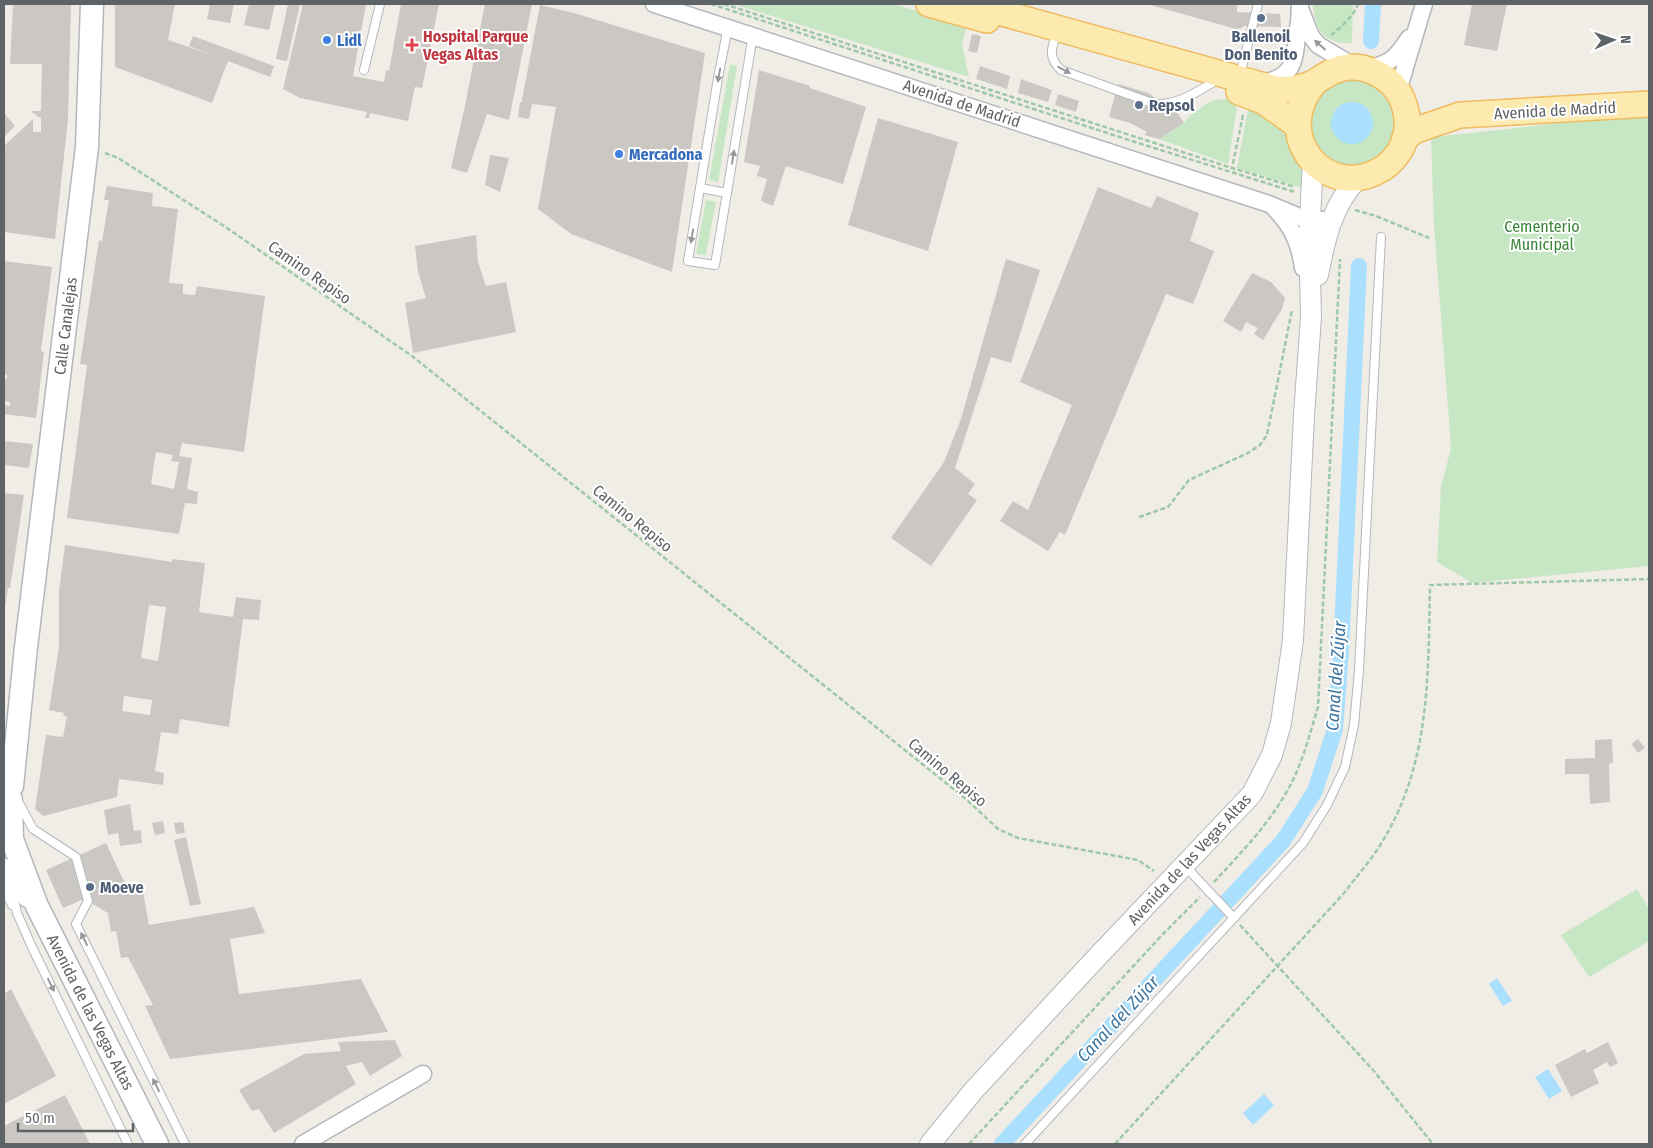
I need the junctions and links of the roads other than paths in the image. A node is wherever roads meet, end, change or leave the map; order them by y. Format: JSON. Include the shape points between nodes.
{"nodes":[{"id":1,"x":92,"y":4,"type":"edge"},
{"id":2,"x":380,"y":4,"type":"edge"},
{"id":3,"x":654,"y":4,"type":"edge"},
{"id":4,"x":929,"y":4,"type":"edge"},
{"id":5,"x":970,"y":4,"type":"edge"},
{"id":6,"x":1258,"y":4,"type":"edge"},
{"id":7,"x":1300,"y":6,"type":"edge"},
{"id":8,"x":1422,"y":10,"type":"edge"},
{"id":9,"x":1022,"y":11,"type":"edge"},
{"id":10,"x":728,"y":28,"type":"junction"},
{"id":11,"x":1057,"y":34,"type":"junction"},
{"id":12,"x":753,"y":35,"type":"junction"},
{"id":13,"x":1361,"y":68,"type":"junction"},
{"id":14,"x":364,"y":70,"type":"dead end"},
{"id":15,"x":1315,"y":82,"type":"junction"},
{"id":16,"x":1212,"y":84,"type":"junction"},
{"id":17,"x":1248,"y":86,"type":"junction"},
{"id":18,"x":1400,"y":94,"type":"junction"},
{"id":19,"x":1649,"y":104,"type":"edge"},
{"id":20,"x":1460,"y":115,"type":"junction"},
{"id":21,"x":1297,"y":125,"type":"junction"},
{"id":22,"x":1405,"y":138,"type":"junction"},
{"id":23,"x":1313,"y":162,"type":"junction"},
{"id":24,"x":1358,"y":178,"type":"junction"},
{"id":25,"x":700,"y":188,"type":"junction"},
{"id":26,"x":727,"y":193,"type":"junction"},
{"id":27,"x":1310,"y":202,"type":"junction"},
{"id":28,"x":1270,"y":204,"type":"junction"},
{"id":29,"x":1335,"y":213,"type":"junction"},
{"id":30,"x":1381,"y":237,"type":"dead end"},
{"id":31,"x":1310,"y":317,"type":"junction"},
{"id":32,"x":26,"y":647,"type":"junction"},
{"id":33,"x":4,"y":723,"type":"edge"},
{"id":34,"x":4,"y":762,"type":"edge"},
{"id":35,"x":10,"y":797,"type":"edge"},
{"id":36,"x":1184,"y":865,"type":"junction"},
{"id":37,"x":5,"y":878,"type":"edge"},
{"id":38,"x":27,"y":910,"type":"junction"},
{"id":39,"x":1234,"y":918,"type":"junction"},
{"id":40,"x":423,"y":1074,"type":"dead end"},
{"id":41,"x":128,"y":1144,"type":"edge"},
{"id":42,"x":157,"y":1144,"type":"edge"},
{"id":43,"x":185,"y":1144,"type":"edge"},
{"id":44,"x":303,"y":1144,"type":"edge"},
{"id":45,"x":930,"y":1144,"type":"edge"},
{"id":46,"x":1025,"y":1144,"type":"edge"}],
"edges":[{"from":1,"to":32,"type":"main road","name":"Calle Canalejas","via":[[87,147]]},
{"from":2,"to":14,"type":"lane"},
{"from":3,"to":10,"type":"street","name":"Avenida de Madrid"},
{"from":4,"to":11,"type":"main road"},
{"from":5,"to":9,"type":"main road"},
{"from":6,"to":17,"type":"lane"},
{"from":7,"to":13,"type":"street","via":[[1311,36],[1318,45]]},
{"from":7,"to":17,"type":"street","via":[[1295,59],[1291,68],[1280,78]]},
{"from":8,"to":13,"type":"street","via":[[1408,40],[1392,60],[1383,66]]},
{"from":8,"to":18,"type":"street"},
{"from":9,"to":11,"type":"main road"},
{"from":10,"to":12,"type":"street","name":"Avenida de Madrid"},
{"from":10,"to":25,"type":"lane","one_way":true},
{"from":11,"to":16,"type":"main road"},
{"from":11,"to":16,"type":"lane","one_way":true,"via":[[1052,53],[1054,64],[1061,70],[1155,104],[1176,102]]},
{"from":11,"to":17,"type":"main road"},
{"from":26,"to":12,"type":"lane","one_way":true},
{"from":12,"to":28,"type":"street","name":"Avenida de Madrid"},
{"from":13,"to":15,"type":"main road","via":[[1340,69]]},
{"from":13,"to":18,"type":"main road","via":[[1384,78]]},
{"from":15,"to":17,"type":"main road","via":[[1296,89]]},
{"from":15,"to":21,"type":"main road","via":[[1302,101]]},
{"from":16,"to":17,"type":"main road"},
{"from":17,"to":21,"type":"main road"},
{"from":18,"to":20,"type":"main road","via":[[1427,109]]},
{"from":18,"to":22,"type":"main road","via":[[1408,124]]},
{"from":19,"to":20,"type":"main road","name":"Avenida de Madrid"},
{"from":20,"to":22,"type":"main road","via":[[1416,130]]},
{"from":21,"to":23,"type":"main road","via":[[1305,151]]},
{"from":22,"to":24,"type":"main road","via":[[1399,153],[1388,165],[1374,174]]},
{"from":23,"to":24,"type":"main road","via":[[1334,175]]},
{"from":23,"to":27,"type":"street"},
{"from":24,"to":29,"type":"street"},
{"from":25,"to":26,"type":"lane"},
{"from":25,"to":26,"type":"lane","one_way":true,"via":[[688,261],[715,265]]},
{"from":27,"to":28,"type":"street"},
{"from":27,"to":29,"type":"street"},
{"from":27,"to":31,"type":"street"},
{"from":28,"to":31,"type":"street","via":[[1286,220],[1296,237]]},
{"from":29,"to":31,"type":"street","via":[[1324,246]]},
{"from":30,"to":39,"type":"lane","via":[[1359,670],[1354,725],[1345,767],[1304,843]]},
{"from":31,"to":36,"type":"street","name":"Avenida de las Vegas Altas","via":[[1293,640],[1281,723],[1272,755],[1252,794]]},
{"from":32,"to":33,"type":"main road","name":"Calle Canalejas"},
{"from":32,"to":35,"type":"main road","name":"Calle Canalejas"},
{"from":34,"to":35,"type":"main road","via":[[10,774]]},
{"from":35,"to":38,"type":"main road","name":"Avenida de las Vegas Altas","via":[[12,838]]},
{"from":43,"to":35,"type":"lane","one_way":true,"via":[[76,924],[88,901],[76,857],[33,830]]},
{"from":36,"to":39,"type":"lane"},
{"from":36,"to":45,"type":"street","name":"Avenida de las Vegas Altas","via":[[974,1090]]},
{"from":37,"to":38,"type":"main road","name":"Avenida de las Vegas Altas"},
{"from":38,"to":41,"type":"lane","one_way":true},
{"from":38,"to":42,"type":"main road","name":"Avenida de las Vegas Altas"},
{"from":39,"to":46,"type":"lane"},
{"from":40,"to":44,"type":"street"}]}
